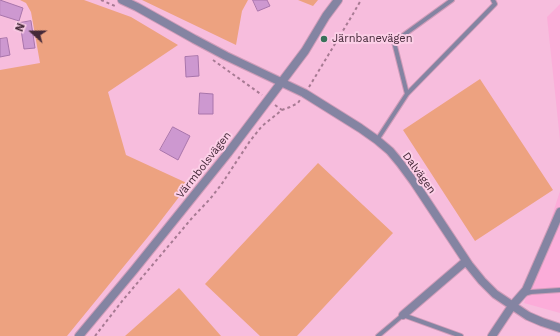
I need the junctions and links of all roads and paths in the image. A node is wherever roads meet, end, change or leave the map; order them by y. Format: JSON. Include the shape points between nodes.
{"nodes":[{"id":1,"x":101,"y":0,"type":"edge"},
{"id":2,"x":338,"y":0,"type":"edge"},
{"id":3,"x":361,"y":0,"type":"edge"},
{"id":4,"x":452,"y":0,"type":"edge"},
{"id":5,"x":493,"y":0,"type":"edge"},
{"id":6,"x":121,"y":4,"type":"edge"},
{"id":7,"x":213,"y":60,"type":"dead end"},
{"id":8,"x":281,"y":82,"type":"junction"},
{"id":9,"x":304,"y":93,"type":"junction"},
{"id":10,"x":407,"y":94,"type":"junction"},
{"id":11,"x":268,"y":100,"type":"junction"},
{"id":12,"x":282,"y":110,"type":"junction"},
{"id":13,"x":377,"y":140,"type":"junction"},
{"id":14,"x":560,"y":212,"type":"edge"},
{"id":15,"x":466,"y":260,"type":"junction"},
{"id":16,"x":560,"y":290,"type":"edge"},
{"id":17,"x":522,"y":295,"type":"junction"},
{"id":18,"x":512,"y":306,"type":"junction"},
{"id":19,"x":403,"y":315,"type":"junction"},
{"id":20,"x":560,"y":328,"type":"edge"},
{"id":21,"x":79,"y":336,"type":"edge"},
{"id":22,"x":94,"y":336,"type":"edge"},
{"id":23,"x":378,"y":336,"type":"edge"},
{"id":24,"x":461,"y":336,"type":"edge"},
{"id":25,"x":492,"y":336,"type":"edge"}],
"edges":[{"from":1,"to":6,"type":"path"},
{"from":2,"to":8,"type":"street","name":"Värmbolsvägen","via":[[305,51]]},
{"from":3,"to":9,"type":"path"},
{"from":4,"to":10,"type":"lane","via":[[394,42]]},
{"from":5,"to":10,"type":"lane","via":[[495,4]]},
{"from":6,"to":8,"type":"street","via":[[137,7],[226,56]]},
{"from":7,"to":11,"type":"path"},
{"from":8,"to":9,"type":"street","name":"Dalvägen"},
{"from":8,"to":11,"type":"street","name":"Värmbolsvägen"},
{"from":9,"to":12,"type":"path","via":[[298,103]]},
{"from":9,"to":13,"type":"street","name":"Dalvägen"},
{"from":10,"to":13,"type":"lane"},
{"from":11,"to":12,"type":"path"},
{"from":11,"to":21,"type":"street","name":"Värmbolsvägen"},
{"from":12,"to":22,"type":"path","via":[[262,126],[210,199]]},
{"from":13,"to":15,"type":"street","name":"Dalvägen","via":[[400,163]]},
{"from":14,"to":17,"type":"street"},
{"from":15,"to":18,"type":"street","name":"Dalvägen","via":[[482,282]]},
{"from":15,"to":19,"type":"street"},
{"from":16,"to":17,"type":"lane"},
{"from":17,"to":18,"type":"street"},
{"from":18,"to":20,"type":"street","name":"Dalvägen","via":[[528,316]]},
{"from":18,"to":25,"type":"street"},
{"from":19,"to":23,"type":"lane"},
{"from":19,"to":24,"type":"lane"}]}
